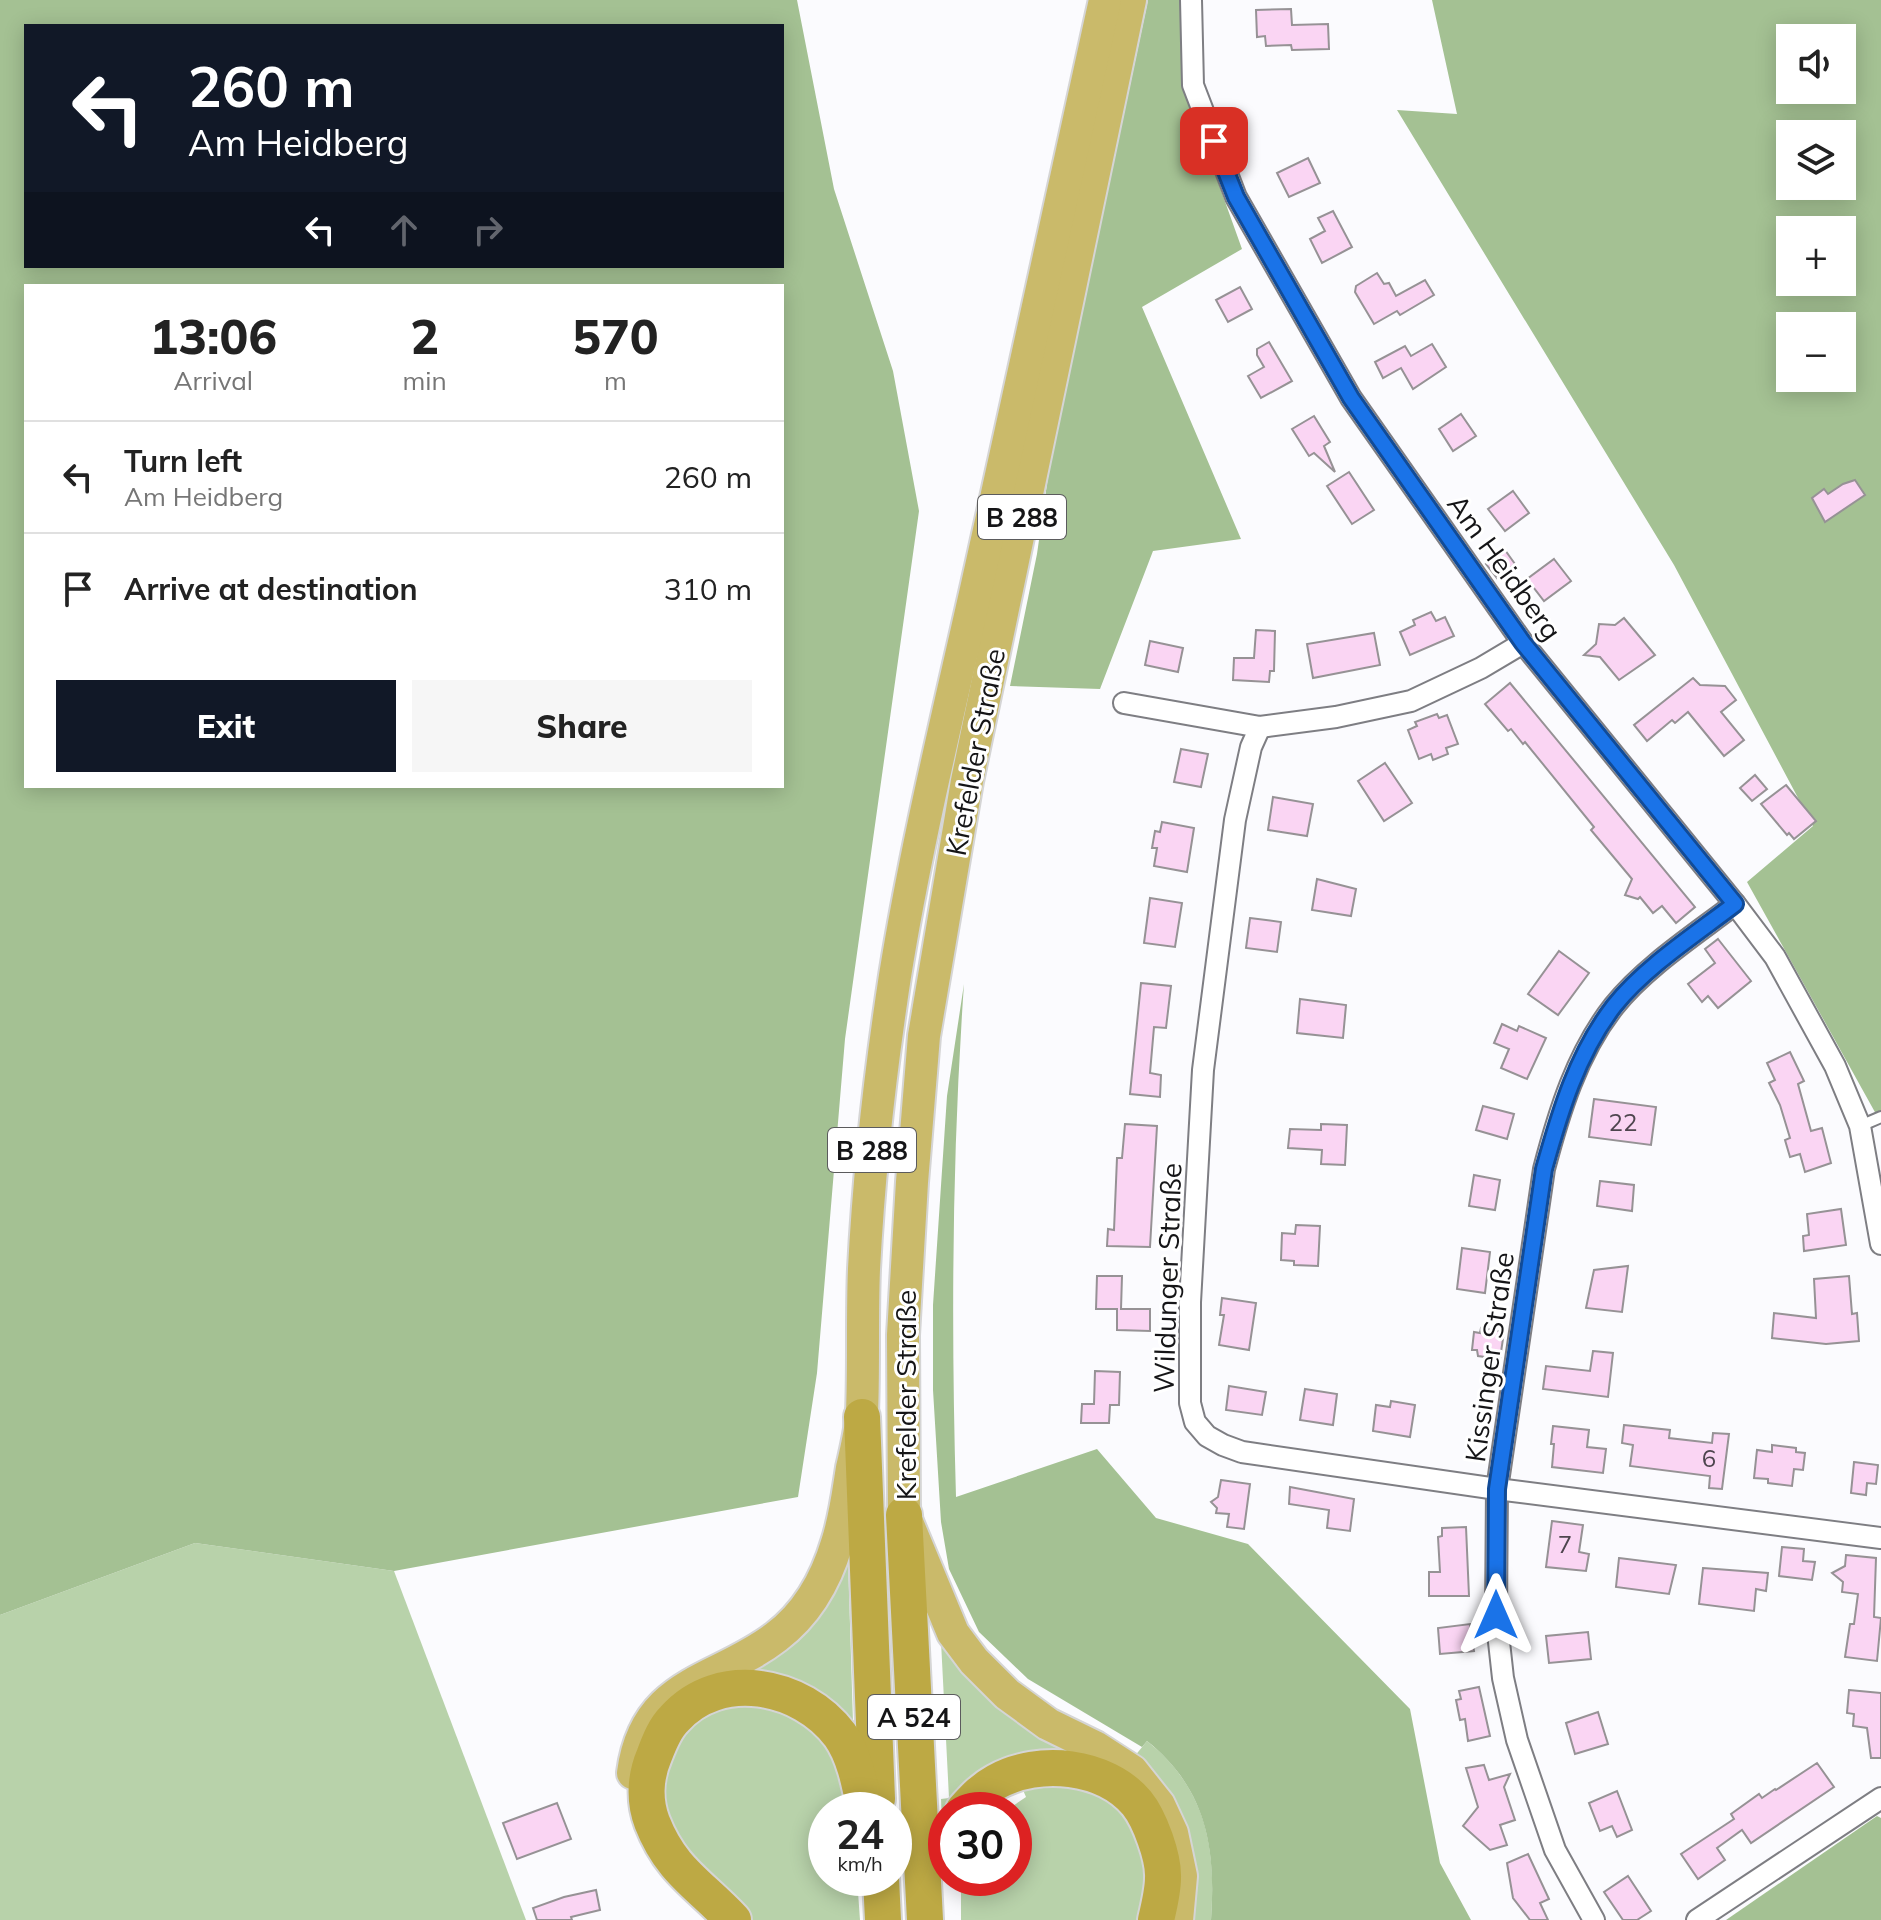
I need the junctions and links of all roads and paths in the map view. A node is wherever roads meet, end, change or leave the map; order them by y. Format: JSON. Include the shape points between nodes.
{"nodes":[{"id":1,"x":1105,"y":0,"type":"edge"},
{"id":2,"x":1130,"y":0,"type":"edge"},
{"id":3,"x":1191,"y":0,"type":"edge"},
{"id":4,"x":1523,"y":643,"type":"junction"},
{"id":5,"x":1124,"y":703,"type":"dead end"},
{"id":6,"x":1260,"y":727,"type":"junction"},
{"id":7,"x":1735,"y":904,"type":"junction"},
{"id":8,"x":1881,"y":1117,"type":"edge"},
{"id":9,"x":1860,"y":1126,"type":"junction"},
{"id":10,"x":1881,"y":1244,"type":"edge"},
{"id":11,"x":862,"y":1417,"type":"junction"},
{"id":12,"x":1497,"y":1489,"type":"junction"},
{"id":13,"x":904,"y":1515,"type":"junction"},
{"id":14,"x":1881,"y":1538,"type":"edge"},
{"id":15,"x":861,"y":1792,"type":"edge"},
{"id":16,"x":877,"y":1792,"type":"edge"},
{"id":17,"x":980,"y":1792,"type":"edge"},
{"id":18,"x":1881,"y":1798,"type":"edge"},
{"id":19,"x":882,"y":1896,"type":"edge"},
{"id":20,"x":940,"y":1896,"type":"edge"},
{"id":21,"x":710,"y":1920,"type":"edge"},
{"id":22,"x":733,"y":1920,"type":"edge"},
{"id":23,"x":883,"y":1920,"type":"edge"},
{"id":24,"x":925,"y":1920,"type":"edge"},
{"id":25,"x":941,"y":1920,"type":"edge"},
{"id":26,"x":1156,"y":1920,"type":"edge"},
{"id":27,"x":1177,"y":1920,"type":"edge"},
{"id":28,"x":1594,"y":1920,"type":"edge"},
{"id":29,"x":1697,"y":1920,"type":"edge"}],
"edges":[{"from":1,"to":11,"type":"highway","name":"Krefelder Straße","number":"B 288","via":[[931,790],[896,972],[869,1176]]},
{"from":2,"to":13,"type":"highway","name":"Krefelder Straße","number":"B 288","via":[[967,781],[924,1036],[903,1335]]},
{"from":3,"to":4,"type":"street","name":"Am Heidberg","via":[[1193,85],[1236,197],[1351,398]]},
{"from":4,"to":6,"type":"street","via":[[1411,701]]},
{"from":4,"to":7,"type":"street","name":"Am Heidberg"},
{"from":5,"to":6,"type":"street"},
{"from":6,"to":12,"type":"street","name":"Wildunger Straße","via":[[1235,820],[1203,1070],[1190,1302],[1190,1403],[1195,1422],[1207,1436],[1242,1452]]},
{"from":7,"to":9,"type":"street","name":"Am Heidberg","via":[[1775,957],[1810,1017]]},
{"from":7,"to":12,"type":"street","name":"Kissinger Straße","via":[[1615,1005],[1574,1075],[1544,1169]]},
{"from":8,"to":9,"type":"lane"},
{"from":9,"to":10,"type":"street","name":"Am Heidberg"},
{"from":11,"to":16,"type":"highway","number":"A 524"},
{"from":11,"to":21,"type":"highway","name":"Krefelder Straße","via":[[838,1542],[813,1599],[775,1638],[663,1703],[646,1728],[635,1759],[631,1789],[637,1826],[649,1852]]},
{"from":12,"to":14,"type":"street","name":"Wildunger Straße"},
{"from":12,"to":28,"type":"street","name":"Kissinger Straße","via":[[1496,1615],[1503,1678],[1517,1740],[1555,1850]]},
{"from":13,"to":24,"type":"highway","number":"A 524"},
{"from":13,"to":27,"type":"highway","via":[[953,1633],[974,1661],[1048,1724],[1132,1771],[1159,1805],[1172,1833],[1181,1876]]},
{"from":15,"to":22,"type":"highway","via":[[841,1737],[823,1716],[781,1692],[734,1687],[709,1695],[674,1719],[651,1762],[646,1788],[651,1819],[680,1871]]},
{"from":17,"to":26,"type":"highway","via":[[1021,1772],[1061,1767],[1105,1778],[1137,1803],[1155,1836],[1163,1876]]},
{"from":18,"to":29,"type":"street"},
{"from":19,"to":23,"type":"highway"},
{"from":20,"to":25,"type":"highway"}]}
